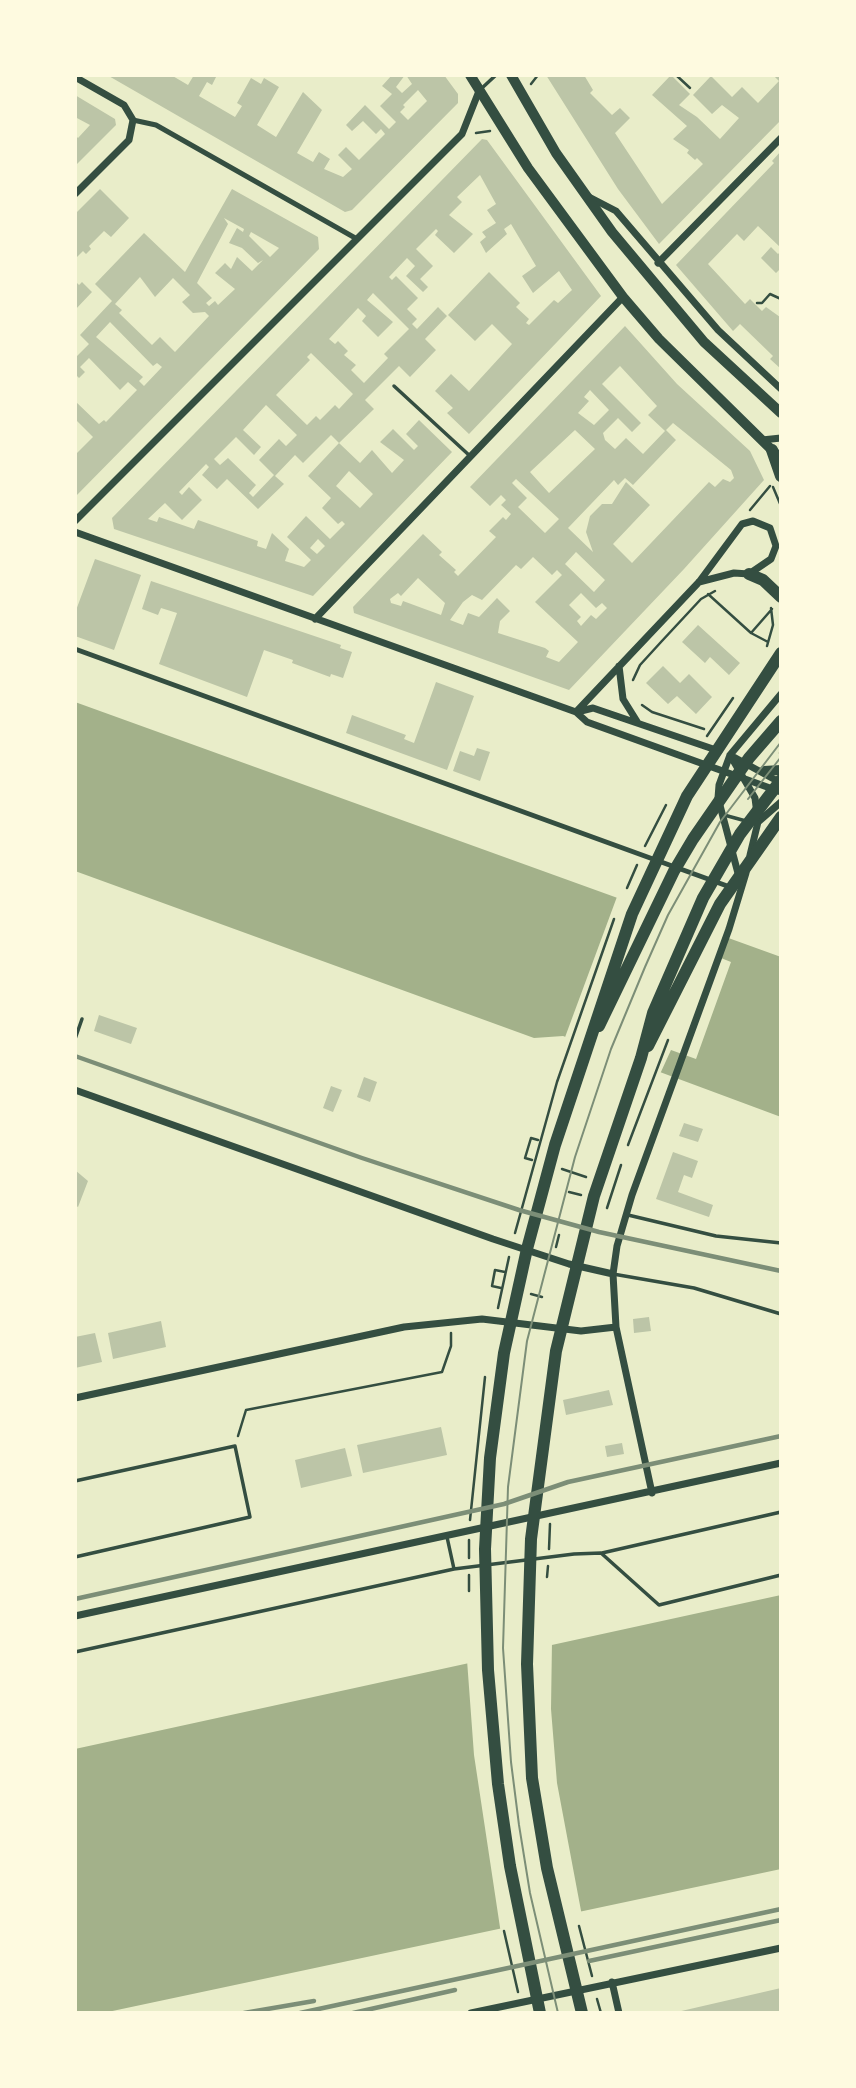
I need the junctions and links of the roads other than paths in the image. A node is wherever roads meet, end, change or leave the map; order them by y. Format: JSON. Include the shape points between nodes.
{"nodes":[{"id":1,"x":470,"y":75,"type":"edge"},
{"id":2,"x":496,"y":75,"type":"edge"},
{"id":3,"x":511,"y":75,"type":"edge"},
{"id":4,"x":75,"y":77,"type":"edge"},
{"id":5,"x":479,"y":91,"type":"junction"},
{"id":6,"x":133,"y":120,"type":"junction"},
{"id":7,"x":781,"y":138,"type":"edge"},
{"id":8,"x":75,"y":194,"type":"edge"},
{"id":9,"x":585,"y":195,"type":"junction"},
{"id":10,"x":357,"y":239,"type":"junction"},
{"id":11,"x":658,"y":264,"type":"junction"},
{"id":12,"x":623,"y":297,"type":"junction"},
{"id":13,"x":394,"y":386,"type":"dead end"},
{"id":14,"x":781,"y":389,"type":"edge"},
{"id":15,"x":781,"y":414,"type":"edge"},
{"id":16,"x":781,"y":438,"type":"edge"},
{"id":17,"x":761,"y":440,"type":"junction"},
{"id":18,"x":776,"y":454,"type":"edge"},
{"id":19,"x":470,"y":456,"type":"junction"},
{"id":20,"x":781,"y":476,"type":"edge"},
{"id":21,"x":75,"y":521,"type":"edge"},
{"id":22,"x":75,"y":533,"type":"edge"},
{"id":23,"x":750,"y":574,"type":"junction"},
{"id":24,"x":699,"y":582,"type":"junction"},
{"id":25,"x":776,"y":598,"type":"edge"},
{"id":26,"x":315,"y":619,"type":"junction"},
{"id":27,"x":75,"y":649,"type":"edge"},
{"id":28,"x":779,"y":650,"type":"edge"},
{"id":29,"x":620,"y":666,"type":"junction"},
{"id":30,"x":781,"y":694,"type":"edge"},
{"id":31,"x":576,"y":712,"type":"junction"},
{"id":32,"x":781,"y":721,"type":"edge"},
{"id":33,"x":638,"y":723,"type":"junction"},
{"id":34,"x":730,"y":755,"type":"junction"},
{"id":35,"x":781,"y":770,"type":"edge"},
{"id":36,"x":764,"y":771,"type":"junction"},
{"id":37,"x":723,"y":772,"type":"junction"},
{"id":38,"x":747,"y":780,"type":"junction"},
{"id":39,"x":781,"y":781,"type":"edge"},
{"id":40,"x":781,"y":792,"type":"edge"},
{"id":41,"x":781,"y":802,"type":"edge"},
{"id":42,"x":722,"y":814,"type":"junction"},
{"id":43,"x":779,"y":820,"type":"edge"},
{"id":44,"x":758,"y":822,"type":"junction"},
{"id":45,"x":742,"y":890,"type":"junction"},
{"id":46,"x":82,"y":1019,"type":"dead end"},
{"id":47,"x":593,"y":1037,"type":"junction"},
{"id":48,"x":75,"y":1039,"type":"edge"},
{"id":49,"x":641,"y":1058,"type":"junction"},
{"id":50,"x":75,"y":1090,"type":"edge"},
{"id":51,"x":626,"y":1214,"type":"junction"},
{"id":52,"x":781,"y":1243,"type":"edge"},
{"id":53,"x":613,"y":1274,"type":"junction"},
{"id":54,"x":781,"y":1314,"type":"edge"},
{"id":55,"x":616,"y":1327,"type":"junction"},
{"id":56,"x":75,"y":1398,"type":"edge"},
{"id":57,"x":781,"y":1463,"type":"edge"},
{"id":58,"x":75,"y":1481,"type":"edge"},
{"id":59,"x":652,"y":1493,"type":"junction"},
{"id":60,"x":781,"y":1512,"type":"edge"},
{"id":61,"x":447,"y":1536,"type":"junction"},
{"id":62,"x":601,"y":1553,"type":"junction"},
{"id":63,"x":75,"y":1557,"type":"edge"},
{"id":64,"x":454,"y":1569,"type":"junction"},
{"id":65,"x":781,"y":1575,"type":"edge"},
{"id":66,"x":75,"y":1616,"type":"edge"},
{"id":67,"x":75,"y":1652,"type":"edge"},
{"id":68,"x":781,"y":1948,"type":"edge"},
{"id":69,"x":612,"y":1982,"type":"junction"},
{"id":70,"x":471,"y":2013,"type":"edge"},
{"id":71,"x":540,"y":2013,"type":"edge"},
{"id":72,"x":582,"y":2013,"type":"edge"},
{"id":73,"x":618,"y":2013,"type":"edge"}],
"edges":[{"from":1,"to":5,"type":"main road"},
{"from":2,"to":5,"type":"lane"},
{"from":3,"to":9,"type":"main road"},
{"from":4,"to":6,"type":"street","via":[[124,105]]},
{"from":5,"to":10,"type":"street","via":[[462,134]]},
{"from":5,"to":12,"type":"main road","via":[[528,168]]},
{"from":6,"to":8,"type":"street","via":[[129,140]]},
{"from":6,"to":10,"type":"street","via":[[156,125]]},
{"from":7,"to":11,"type":"street"},
{"from":9,"to":11,"type":"street","via":[[615,211]]},
{"from":9,"to":15,"type":"main road","via":[[704,342]]},
{"from":10,"to":21,"type":"street"},
{"from":11,"to":14,"type":"street","via":[[718,330]]},
{"from":12,"to":17,"type":"main road"},
{"from":12,"to":19,"type":"street"},
{"from":13,"to":19,"type":"lane"},
{"from":16,"to":17,"type":"street"},
{"from":17,"to":18,"type":"main road"},
{"from":18,"to":20,"type":"highway"},
{"from":19,"to":26,"type":"street"},
{"from":22,"to":26,"type":"street"},
{"from":23,"to":24,"type":"street"},
{"from":23,"to":24,"type":"street","via":[[771,559],[776,546],[775,536],[761,522],[742,524]]},
{"from":23,"to":25,"type":"highway"},
{"from":24,"to":29,"type":"street"},
{"from":26,"to":31,"type":"street"},
{"from":27,"to":45,"type":"street"},
{"from":28,"to":47,"type":"highway","via":[[660,849],[632,914]]},
{"from":29,"to":31,"type":"street"},
{"from":29,"to":33,"type":"street","via":[[623,699]]},
{"from":30,"to":34,"type":"street"},
{"from":31,"to":33,"type":"street","via":[[593,709]]},
{"from":31,"to":37,"type":"street","via":[[587,722]]},
{"from":32,"to":47,"type":"highway","via":[[749,758],[687,850]]},
{"from":33,"to":34,"type":"street"},
{"from":34,"to":36,"type":"street"},
{"from":34,"to":37,"type":"street"},
{"from":34,"to":38,"type":"street"},
{"from":35,"to":36,"type":"main road"},
{"from":36,"to":39,"type":"street"},
{"from":37,"to":38,"type":"street"},
{"from":37,"to":42,"type":"street","via":[[718,798]]},
{"from":38,"to":40,"type":"street"},
{"from":38,"to":44,"type":"street"},
{"from":39,"to":49,"type":"highway","via":[[740,834],[703,898],[653,1013]]},
{"from":41,"to":44,"type":"street"},
{"from":42,"to":44,"type":"lane"},
{"from":42,"to":45,"type":"street"},
{"from":43,"to":49,"type":"highway","via":[[720,904]]},
{"from":44,"to":45,"type":"street"},
{"from":45,"to":51,"type":"street"},
{"from":46,"to":48,"type":"lane"},
{"from":47,"to":71,"type":"highway","via":[[555,1145],[504,1353],[490,1458],[485,1549],[488,1670],[498,1784]]},
{"from":49,"to":72,"type":"highway","via":[[573,1272],[554,1364],[531,1539],[527,1664],[532,1778],[547,1868]]},
{"from":50,"to":53,"type":"street","via":[[494,1240]]},
{"from":51,"to":52,"type":"lane","via":[[716,1236]]},
{"from":51,"to":53,"type":"street"},
{"from":53,"to":54,"type":"lane","via":[[694,1288]]},
{"from":53,"to":55,"type":"street"},
{"from":55,"to":56,"type":"street","via":[[581,1331],[482,1320],[404,1327]]},
{"from":55,"to":59,"type":"street"},
{"from":57,"to":59,"type":"street"},
{"from":58,"to":63,"type":"lane","via":[[235,1446],[250,1517]]},
{"from":59,"to":61,"type":"street"},
{"from":60,"to":62,"type":"lane"},
{"from":61,"to":64,"type":"lane"},
{"from":61,"to":66,"type":"street"},
{"from":62,"to":64,"type":"lane"},
{"from":62,"to":65,"type":"lane","via":[[659,1605]]},
{"from":64,"to":67,"type":"lane"},
{"from":68,"to":69,"type":"street"},
{"from":69,"to":70,"type":"street"},
{"from":69,"to":73,"type":"street"}]}
